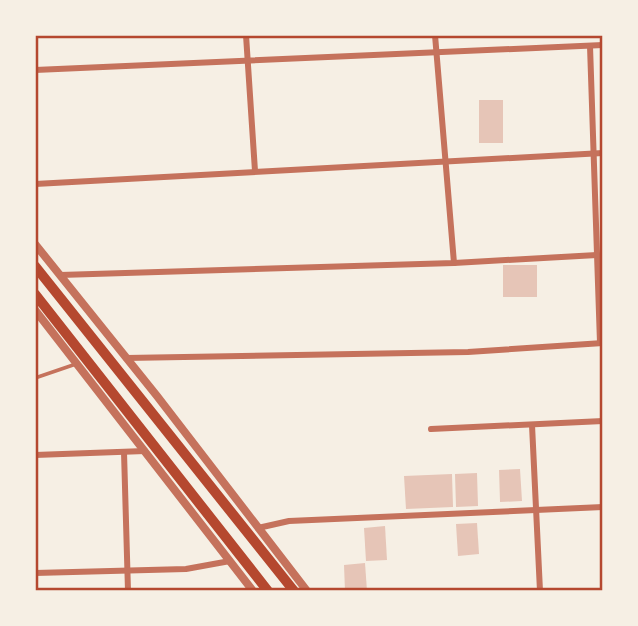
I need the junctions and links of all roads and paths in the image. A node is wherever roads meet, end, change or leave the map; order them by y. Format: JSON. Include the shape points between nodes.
{"nodes":[{"id":1,"x":246,"y":35,"type":"edge"},
{"id":2,"x":435,"y":35,"type":"edge"},
{"id":3,"x":603,"y":45,"type":"edge"},
{"id":4,"x":590,"y":46,"type":"junction"},
{"id":5,"x":435,"y":52,"type":"junction"},
{"id":6,"x":248,"y":61,"type":"junction"},
{"id":7,"x":35,"y":70,"type":"edge"},
{"id":8,"x":603,"y":153,"type":"edge"},
{"id":9,"x":594,"y":154,"type":"junction"},
{"id":10,"x":445,"y":161,"type":"junction"},
{"id":11,"x":255,"y":171,"type":"junction"},
{"id":12,"x":35,"y":182,"type":"edge"},
{"id":13,"x":35,"y":244,"type":"edge"},
{"id":14,"x":597,"y":255,"type":"junction"},
{"id":15,"x":454,"y":263,"type":"junction"},
{"id":16,"x":35,"y":265,"type":"edge"},
{"id":17,"x":60,"y":275,"type":"junction"},
{"id":18,"x":35,"y":294,"type":"edge"},
{"id":19,"x":35,"y":310,"type":"edge"},
{"id":20,"x":601,"y":343,"type":"edge"},
{"id":21,"x":126,"y":358,"type":"junction"},
{"id":22,"x":77,"y":364,"type":"junction"},
{"id":23,"x":35,"y":378,"type":"edge"},
{"id":24,"x":603,"y":421,"type":"edge"},
{"id":25,"x":532,"y":425,"type":"junction"},
{"id":26,"x":431,"y":429,"type":"dead end"},
{"id":27,"x":145,"y":452,"type":"junction"},
{"id":28,"x":124,"y":453,"type":"junction"},
{"id":29,"x":35,"y":455,"type":"edge"},
{"id":30,"x":603,"y":507,"type":"edge"},
{"id":31,"x":535,"y":510,"type":"junction"},
{"id":32,"x":258,"y":528,"type":"junction"},
{"id":33,"x":230,"y":561,"type":"junction"},
{"id":34,"x":128,"y":571,"type":"junction"},
{"id":35,"x":35,"y":573,"type":"edge"},
{"id":36,"x":128,"y":591,"type":"edge"},
{"id":37,"x":253,"y":591,"type":"edge"},
{"id":38,"x":268,"y":591,"type":"edge"},
{"id":39,"x":294,"y":591,"type":"edge"},
{"id":40,"x":307,"y":591,"type":"edge"},
{"id":41,"x":540,"y":591,"type":"edge"}],
"edges":[{"from":1,"to":6,"type":"street"},
{"from":2,"to":5,"type":"street"},
{"from":3,"to":4,"type":"street"},
{"from":4,"to":5,"type":"street"},
{"from":4,"to":9,"type":"street"},
{"from":5,"to":6,"type":"street"},
{"from":5,"to":10,"type":"street"},
{"from":6,"to":7,"type":"street"},
{"from":6,"to":11,"type":"street"},
{"from":8,"to":9,"type":"street"},
{"from":9,"to":10,"type":"street"},
{"from":9,"to":14,"type":"street"},
{"from":10,"to":11,"type":"street"},
{"from":10,"to":15,"type":"street"},
{"from":11,"to":12,"type":"street"},
{"from":13,"to":17,"type":"street"},
{"from":14,"to":15,"type":"street"},
{"from":14,"to":20,"type":"street"},
{"from":15,"to":17,"type":"street"},
{"from":16,"to":39,"type":"main road"},
{"from":17,"to":21,"type":"street"},
{"from":18,"to":38,"type":"main road"},
{"from":19,"to":22,"type":"street"},
{"from":20,"to":21,"type":"street","via":[[468,352]]},
{"from":21,"to":32,"type":"street"},
{"from":22,"to":23,"type":"lane"},
{"from":22,"to":27,"type":"street"},
{"from":24,"to":25,"type":"street"},
{"from":25,"to":26,"type":"street"},
{"from":25,"to":31,"type":"street"},
{"from":27,"to":28,"type":"street"},
{"from":27,"to":33,"type":"street"},
{"from":28,"to":29,"type":"street"},
{"from":28,"to":34,"type":"street"},
{"from":30,"to":31,"type":"street"},
{"from":31,"to":32,"type":"street","via":[[289,521]]},
{"from":31,"to":41,"type":"street"},
{"from":32,"to":40,"type":"street"},
{"from":33,"to":34,"type":"street","via":[[186,569]]},
{"from":33,"to":37,"type":"street"},
{"from":34,"to":35,"type":"street"},
{"from":34,"to":36,"type":"street"}]}
